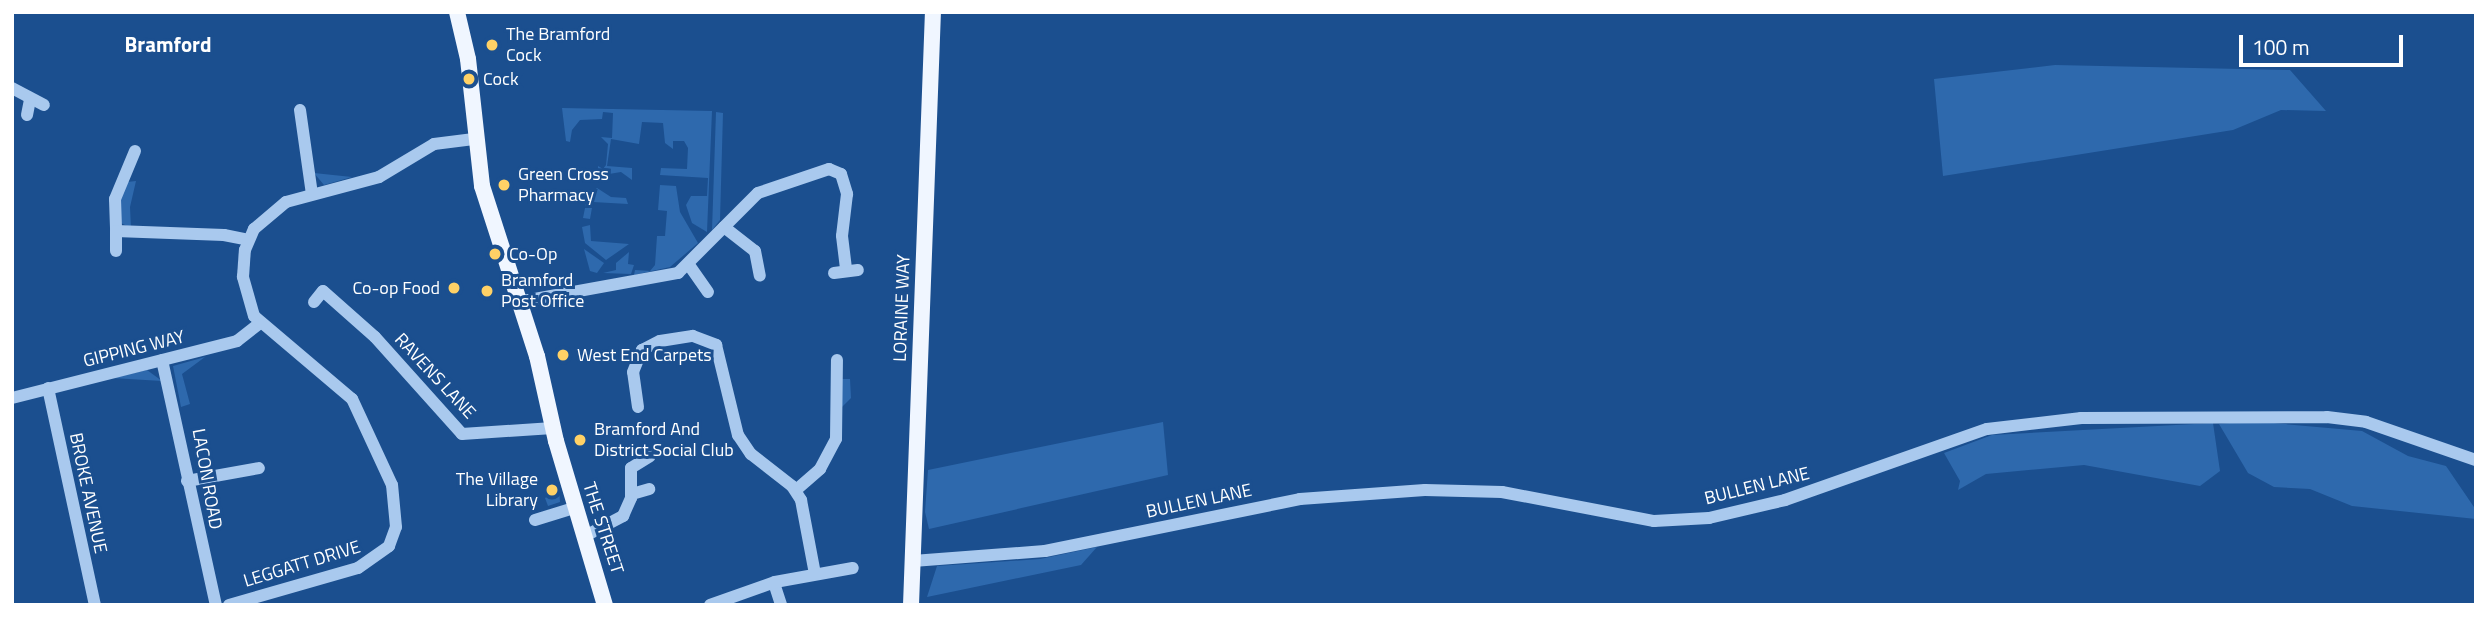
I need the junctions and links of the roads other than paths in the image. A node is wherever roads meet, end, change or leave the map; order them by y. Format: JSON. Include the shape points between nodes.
{"nodes":[{"id":1,"x":457,"y":12,"type":"edge"},
{"id":2,"x":933,"y":12,"type":"edge"},
{"id":3,"x":12,"y":88,"type":"edge"},
{"id":4,"x":30,"y":100,"type":"junction"},
{"id":5,"x":44,"y":105,"type":"dead end"},
{"id":6,"x":300,"y":110,"type":"dead end"},
{"id":7,"x":27,"y":115,"type":"dead end"},
{"id":8,"x":474,"y":139,"type":"junction"},
{"id":9,"x":135,"y":151,"type":"dead end"},
{"id":10,"x":312,"y":194,"type":"junction"},
{"id":11,"x":724,"y":227,"type":"junction"},
{"id":12,"x":116,"y":232,"type":"junction"},
{"id":13,"x":249,"y":240,"type":"junction"},
{"id":14,"x":116,"y":251,"type":"dead end"},
{"id":15,"x":689,"y":265,"type":"junction"},
{"id":16,"x":846,"y":271,"type":"dead end"},
{"id":17,"x":760,"y":276,"type":"dead end"},
{"id":18,"x":708,"y":292,"type":"dead end"},
{"id":19,"x":314,"y":302,"type":"dead end"},
{"id":20,"x":518,"y":302,"type":"junction"},
{"id":21,"x":259,"y":324,"type":"junction"},
{"id":22,"x":162,"y":360,"type":"junction"},
{"id":23,"x":837,"y":360,"type":"dead end"},
{"id":24,"x":48,"y":388,"type":"junction"},
{"id":25,"x":12,"y":398,"type":"edge"},
{"id":26,"x":638,"y":407,"type":"dead end"},
{"id":27,"x":553,"y":428,"type":"junction"},
{"id":28,"x":650,"y":456,"type":"dead end"},
{"id":29,"x":2476,"y":460,"type":"edge"},
{"id":30,"x":259,"y":468,"type":"dead end"},
{"id":31,"x":187,"y":481,"type":"junction"},
{"id":32,"x":649,"y":489,"type":"dead end"},
{"id":33,"x":796,"y":490,"type":"junction"},
{"id":34,"x":632,"y":494,"type":"junction"},
{"id":35,"x":577,"y":508,"type":"junction"},
{"id":36,"x":535,"y":520,"type":"dead end"},
{"id":37,"x":587,"y":535,"type":"junction"},
{"id":38,"x":913,"y":561,"type":"junction"},
{"id":39,"x":853,"y":568,"type":"dead end"},
{"id":40,"x":815,"y":574,"type":"junction"},
{"id":41,"x":774,"y":583,"type":"junction"},
{"id":42,"x":260,"y":600,"type":"edge"},
{"id":43,"x":95,"y":605,"type":"edge"},
{"id":44,"x":216,"y":605,"type":"edge"},
{"id":45,"x":229,"y":605,"type":"edge"},
{"id":46,"x":606,"y":605,"type":"edge"},
{"id":47,"x":710,"y":605,"type":"edge"},
{"id":48,"x":781,"y":605,"type":"edge"},
{"id":49,"x":911,"y":605,"type":"edge"}],
"edges":[{"from":1,"to":8,"type":"main road","name":"THE STREET","via":[[468,59]]},
{"from":2,"to":38,"type":"main road","name":"LORAINE WAY"},
{"from":3,"to":4,"type":"street"},
{"from":4,"to":5,"type":"street"},
{"from":4,"to":7,"type":"street"},
{"from":6,"to":10,"type":"street"},
{"from":8,"to":10,"type":"street","via":[[435,144],[379,177]]},
{"from":8,"to":20,"type":"main road","name":"THE STREET","via":[[482,186]]},
{"from":9,"to":12,"type":"street","via":[[115,199]]},
{"from":10,"to":13,"type":"street","via":[[277,207]]},
{"from":11,"to":15,"type":"street"},
{"from":11,"to":16,"type":"street","via":[[758,193],[835,170],[847,194],[842,236]]},
{"from":11,"to":17,"type":"street","via":[[755,251]]},
{"from":12,"to":13,"type":"street"},
{"from":12,"to":14,"type":"street"},
{"from":13,"to":21,"type":"street","via":[[243,277]]},
{"from":15,"to":18,"type":"street"},
{"from":15,"to":20,"type":"street","via":[[657,280],[592,286]]},
{"from":19,"to":27,"type":"street","name":"RAVENS LANE","via":[[323,291],[375,337],[462,434]]},
{"from":20,"to":27,"type":"main road","name":"THE STREET"},
{"from":21,"to":22,"type":"street","name":"GIPPING WAY","via":[[237,341]]},
{"from":21,"to":42,"type":"street","name":"LEGGATT DRIVE","via":[[332,378],[352,399],[397,506],[393,537],[377,558]]},
{"from":22,"to":24,"type":"street","name":"GIPPING WAY"},
{"from":22,"to":31,"type":"street","name":"LACON ROAD","via":[[182,435]]},
{"from":23,"to":33,"type":"street","via":[[840,418],[834,446],[820,469]]},
{"from":24,"to":25,"type":"street","name":"GIPPING WAY"},
{"from":24,"to":43,"type":"street","name":"BROKE AVENUE"},
{"from":26,"to":33,"type":"street","via":[[633,372],[642,350],[660,341],[693,336],[711,341],[721,354],[738,435],[751,454]]},
{"from":27,"to":35,"type":"main road","name":"THE STREET"},
{"from":28,"to":34,"type":"street","via":[[631,468]]},
{"from":29,"to":38,"type":"street","name":"BULLEN LANE","via":[[2390,429],[2327,416],[2173,414],[2062,419],[1965,435],[1785,500],[1693,520],[1644,519],[1491,491],[1426,490],[1300,499],[1045,551]]},
{"from":30,"to":31,"type":"street"},
{"from":31,"to":44,"type":"street","name":"LACON ROAD"},
{"from":32,"to":34,"type":"street"},
{"from":33,"to":40,"type":"street"},
{"from":34,"to":37,"type":"street","via":[[620,520]]},
{"from":35,"to":36,"type":"street"},
{"from":35,"to":37,"type":"main road","name":"THE STREET"},
{"from":37,"to":46,"type":"main road","name":"THE STREET"},
{"from":38,"to":49,"type":"main road","name":"LORAINE WAY"},
{"from":39,"to":40,"type":"street"},
{"from":40,"to":41,"type":"street"},
{"from":41,"to":47,"type":"street"},
{"from":41,"to":48,"type":"street"},
{"from":42,"to":45,"type":"street","name":"LEGGATT DRIVE"}]}
